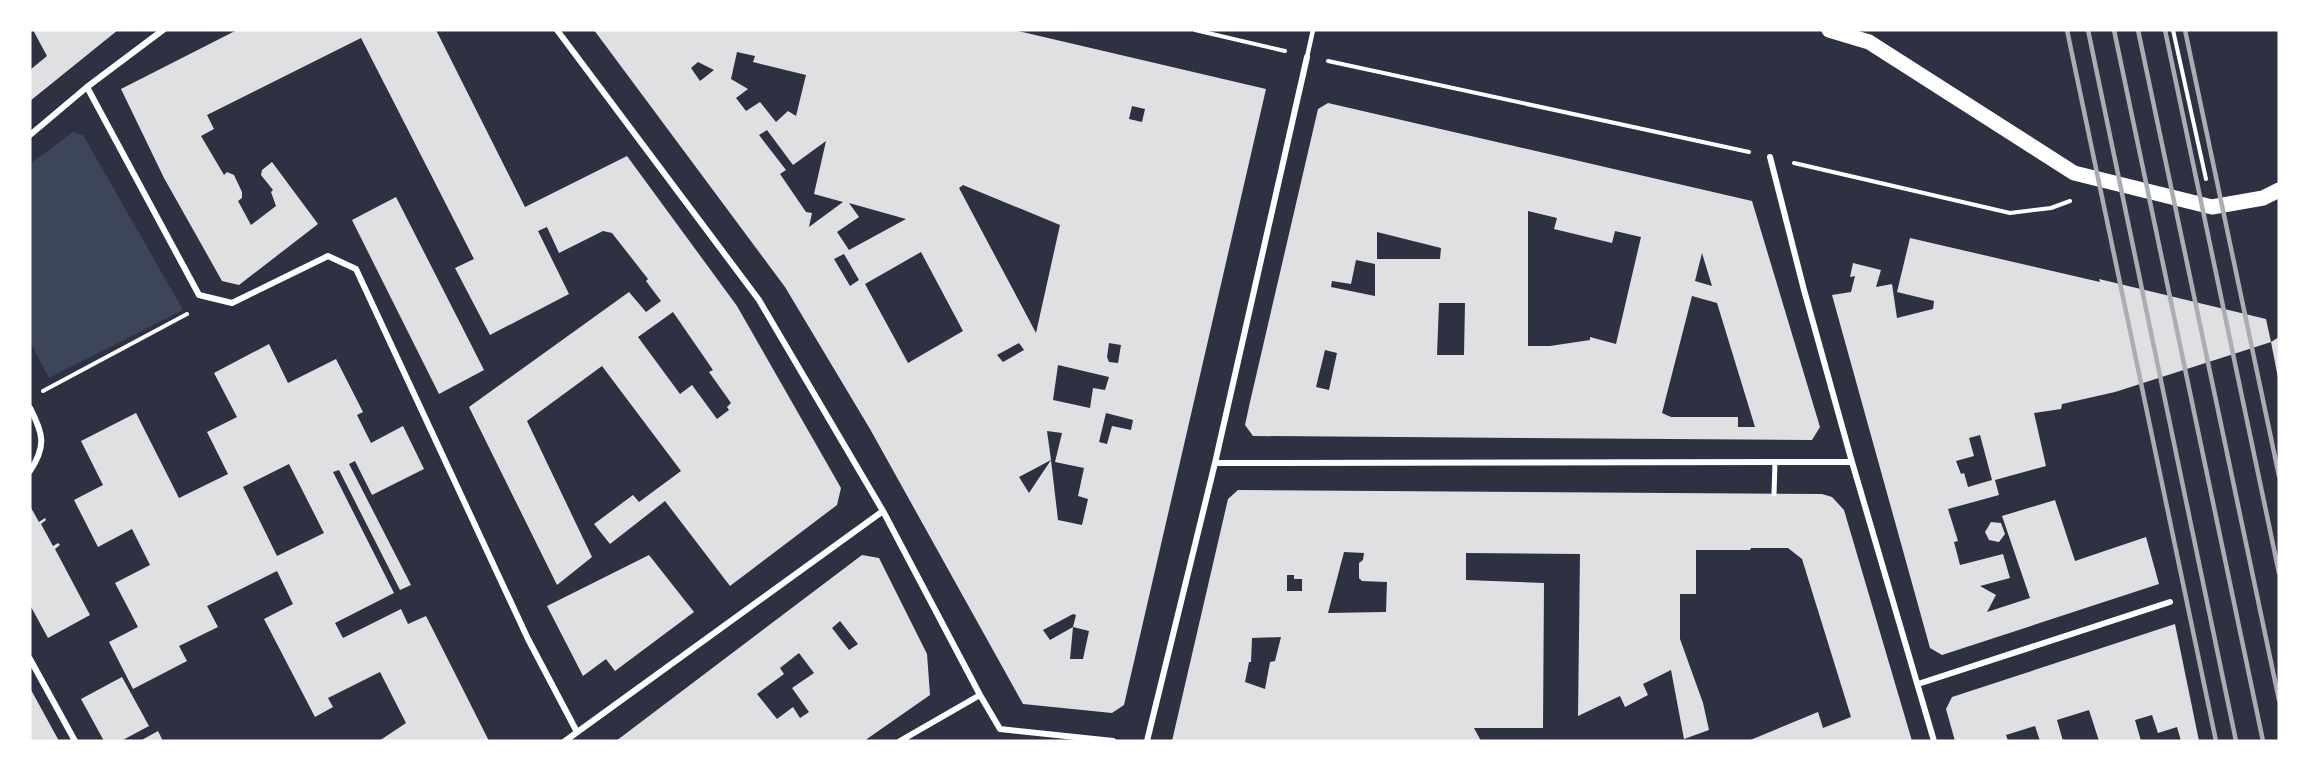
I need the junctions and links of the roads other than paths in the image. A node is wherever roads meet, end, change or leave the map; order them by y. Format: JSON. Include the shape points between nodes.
{"nodes":[{"id":1,"x":163,"y":30,"type":"edge"},
{"id":2,"x":557,"y":30,"type":"edge"},
{"id":3,"x":1313,"y":30,"type":"edge"},
{"id":4,"x":1829,"y":30,"type":"edge"},
{"id":5,"x":1851,"y":30,"type":"edge"},
{"id":6,"x":1869,"y":42,"type":"junction"},
{"id":7,"x":1307,"y":57,"type":"joint"},
{"id":8,"x":87,"y":87,"type":"junction"},
{"id":9,"x":30,"y":135,"type":"edge"},
{"id":10,"x":1770,"y":157,"type":"road end"},
{"id":11,"x":2279,"y":190,"type":"edge"},
{"id":12,"x":30,"y":408,"type":"edge"},
{"id":13,"x":1775,"y":462,"type":"junction"},
{"id":14,"x":1852,"y":462,"type":"junction"},
{"id":15,"x":1215,"y":463,"type":"junction"},
{"id":16,"x":30,"y":471,"type":"edge"},
{"id":17,"x":1774,"y":494,"type":"dead end"},
{"id":18,"x":883,"y":511,"type":"junction"},
{"id":19,"x":2170,"y":602,"type":"dead end"},
{"id":20,"x":30,"y":659,"type":"edge"},
{"id":21,"x":1918,"y":684,"type":"junction"},
{"id":22,"x":980,"y":695,"type":"junction"},
{"id":23,"x":577,"y":732,"type":"junction"},
{"id":24,"x":75,"y":741,"type":"edge"},
{"id":25,"x":565,"y":741,"type":"edge"},
{"id":26,"x":900,"y":741,"type":"edge"},
{"id":27,"x":1113,"y":741,"type":"edge"},
{"id":28,"x":1147,"y":741,"type":"edge"},
{"id":29,"x":1934,"y":741,"type":"edge"}],
"edges":[{"from":1,"to":8,"type":"street"},
{"from":2,"to":18,"type":"street","via":[[759,300]]},
{"from":3,"to":7,"type":"lane"},
{"from":4,"to":6,"type":"main road"},
{"from":5,"to":6,"type":"main road"},
{"from":6,"to":11,"type":"main road","via":[[2074,173],[2212,207],[2263,198]]},
{"from":7,"to":15,"type":"street"},
{"from":8,"to":9,"type":"street"},
{"from":8,"to":23,"type":"street","via":[[199,295],[232,303],[328,256],[356,269],[528,639]]},
{"from":10,"to":14,"type":"street"},
{"from":12,"to":16,"type":"street","via":[[42,437],[39,455]]},
{"from":13,"to":14,"type":"street"},
{"from":13,"to":15,"type":"street"},
{"from":13,"to":17,"type":"street"},
{"from":14,"to":21,"type":"street"},
{"from":15,"to":28,"type":"street"},
{"from":18,"to":22,"type":"street"},
{"from":18,"to":23,"type":"street"},
{"from":19,"to":21,"type":"street"},
{"from":20,"to":24,"type":"street"},
{"from":21,"to":29,"type":"street"},
{"from":22,"to":26,"type":"street"},
{"from":22,"to":27,"type":"street","via":[[1000,729]]},
{"from":23,"to":25,"type":"street"}]}
